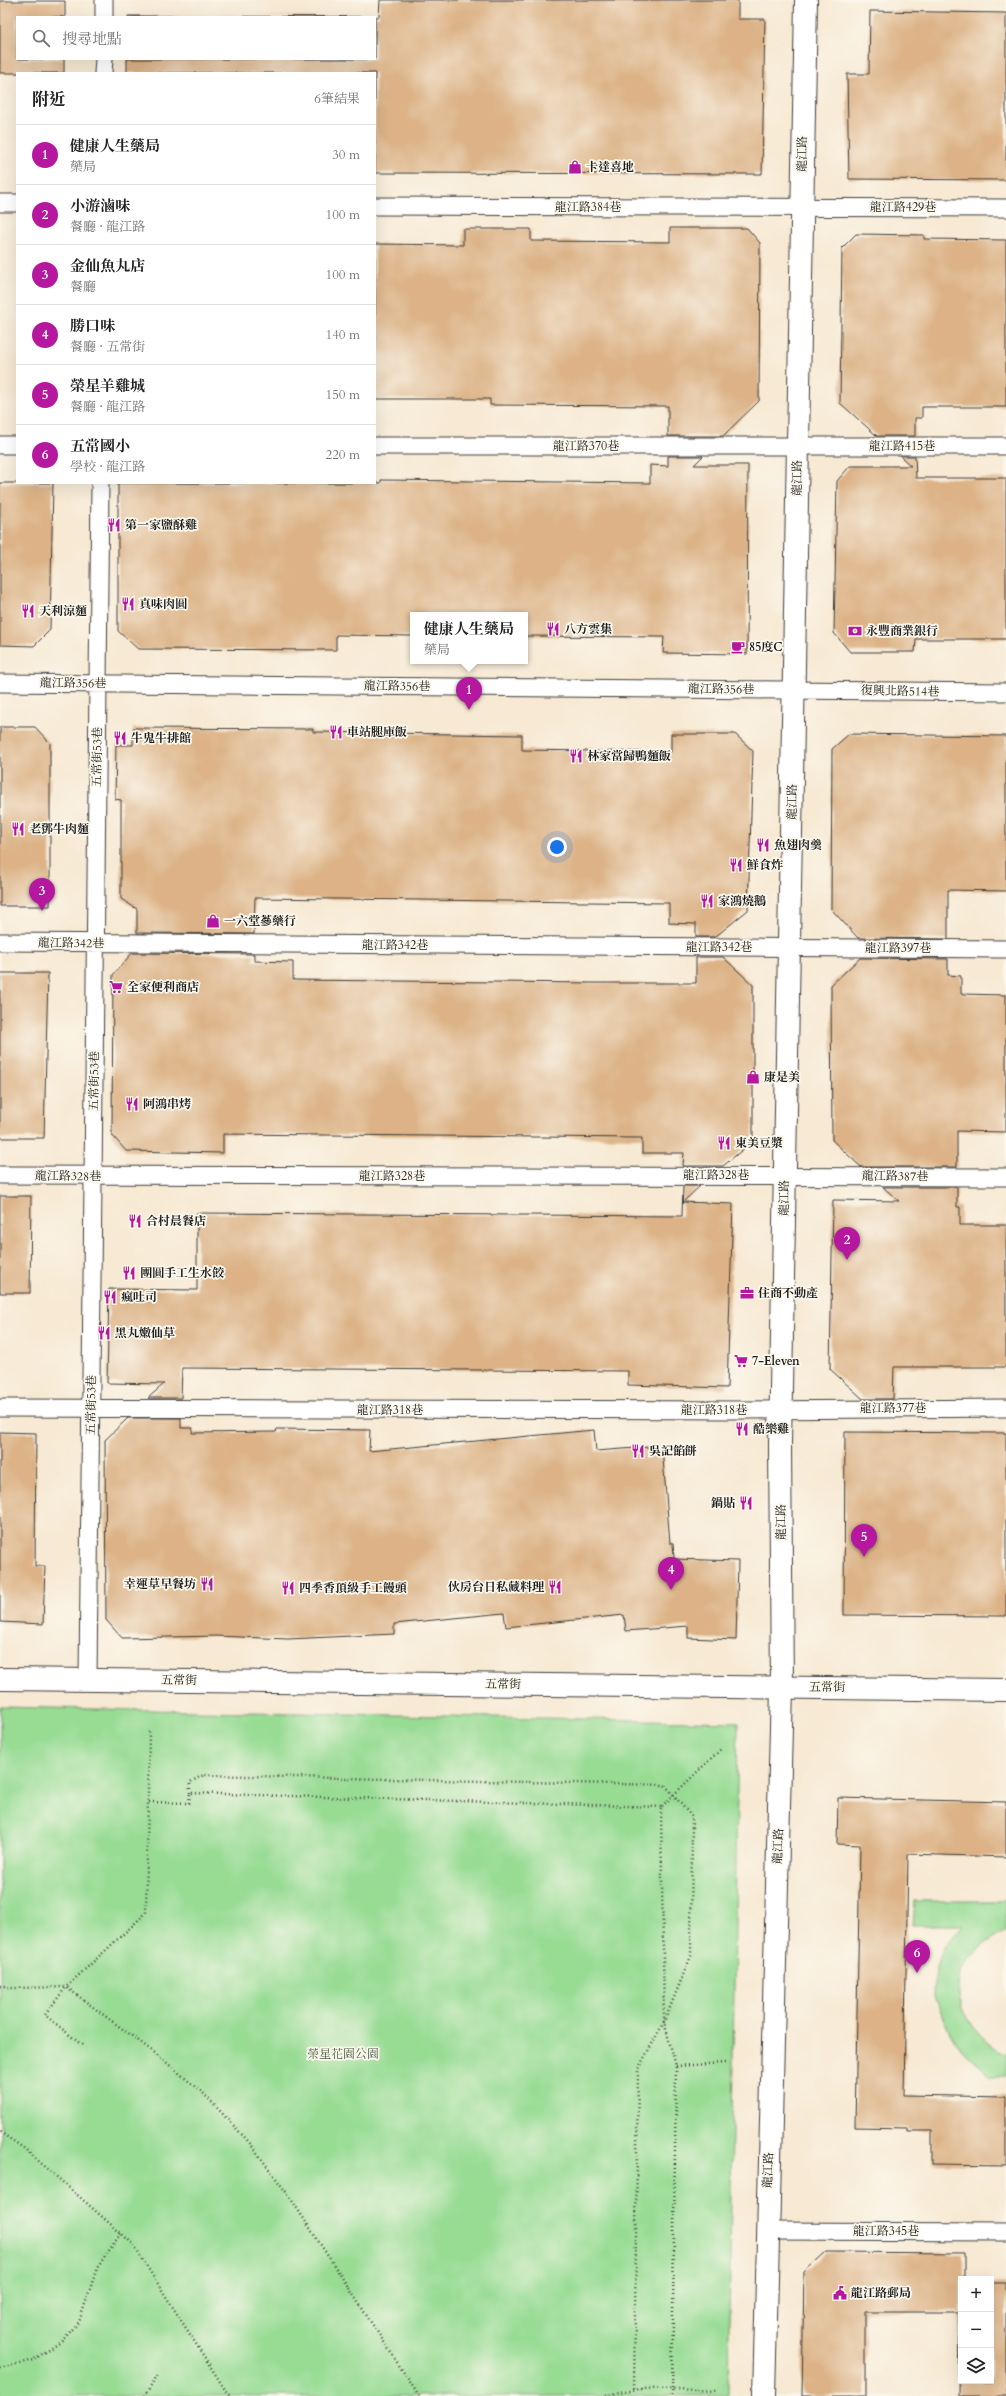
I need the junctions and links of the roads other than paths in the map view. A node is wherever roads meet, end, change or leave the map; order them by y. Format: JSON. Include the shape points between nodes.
{"nodes":[{"id":1,"x":104,"y":0,"type":"edge"},
{"id":2,"x":806,"y":0,"type":"edge"},
{"id":3,"x":104,"y":16,"type":"edge"},
{"id":4,"x":104,"y":60,"type":"edge"},
{"id":5,"x":103,"y":72,"type":"edge"},
{"id":6,"x":0,"y":203,"type":"edge"},
{"id":7,"x":16,"y":203,"type":"edge"},
{"id":8,"x":376,"y":206,"type":"edge"},
{"id":9,"x":801,"y":207,"type":"junction"},
{"id":10,"x":1006,"y":208,"type":"edge"},
{"id":11,"x":0,"y":445,"type":"edge"},
{"id":12,"x":16,"y":445,"type":"edge"},
{"id":13,"x":376,"y":446,"type":"edge"},
{"id":14,"x":797,"y":446,"type":"junction"},
{"id":15,"x":1006,"y":446,"type":"edge"},
{"id":16,"x":100,"y":484,"type":"edge"},
{"id":17,"x":0,"y":683,"type":"edge"},
{"id":18,"x":97,"y":684,"type":"junction"},
{"id":19,"x":794,"y":690,"type":"junction"},
{"id":20,"x":1006,"y":692,"type":"edge"},
{"id":21,"x":0,"y":942,"type":"edge"},
{"id":22,"x":95,"y":943,"type":"junction"},
{"id":23,"x":789,"y":948,"type":"junction"},
{"id":24,"x":1006,"y":949,"type":"edge"},
{"id":25,"x":0,"y":1175,"type":"edge"},
{"id":26,"x":785,"y":1175,"type":"junction"},
{"id":27,"x":93,"y":1177,"type":"junction"},
{"id":28,"x":1006,"y":1177,"type":"edge"},
{"id":29,"x":0,"y":1408,"type":"edge"},
{"id":30,"x":1006,"y":1408,"type":"edge"},
{"id":31,"x":91,"y":1409,"type":"junction"},
{"id":32,"x":781,"y":1409,"type":"junction"},
{"id":33,"x":0,"y":1679,"type":"edge"},
{"id":34,"x":88,"y":1679,"type":"junction"},
{"id":35,"x":782,"y":1688,"type":"junction"},
{"id":36,"x":1006,"y":1690,"type":"edge"},
{"id":37,"x":767,"y":2230,"type":"junction"},
{"id":38,"x":1006,"y":2232,"type":"edge"},
{"id":39,"x":764,"y":2396,"type":"edge"}],
"edges":[{"from":1,"to":3,"type":"lane"},
{"from":2,"to":9,"type":"street","name":"龍江路"},
{"from":4,"to":5,"type":"lane"},
{"from":6,"to":7,"type":"lane"},
{"from":8,"to":9,"type":"lane","name":"龍江路384巷"},
{"from":9,"to":10,"type":"lane","name":"龍江路429巷"},
{"from":9,"to":14,"type":"street","name":"龍江路"},
{"from":11,"to":12,"type":"lane"},
{"from":13,"to":14,"type":"lane","name":"龍江路370巷"},
{"from":14,"to":15,"type":"lane","name":"龍江路415巷"},
{"from":14,"to":19,"type":"street","name":"龍江路"},
{"from":16,"to":18,"type":"lane","name":"五常街53巷"},
{"from":17,"to":18,"type":"lane","name":"龍江路356巷"},
{"from":18,"to":19,"type":"lane","name":"龍江路356巷"},
{"from":18,"to":22,"type":"lane","name":"五常街53巷"},
{"from":19,"to":20,"type":"lane","name":"復興北路514巷"},
{"from":19,"to":23,"type":"street","name":"龍江路"},
{"from":21,"to":22,"type":"lane","name":"龍江路342巷"},
{"from":22,"to":23,"type":"lane","name":"龍江路342巷"},
{"from":22,"to":27,"type":"lane","name":"五常街53巷"},
{"from":23,"to":24,"type":"lane","name":"龍江路397巷"},
{"from":23,"to":26,"type":"street","name":"龍江路"},
{"from":25,"to":27,"type":"lane","name":"龍江路328巷"},
{"from":26,"to":27,"type":"lane","name":"龍江路328巷"},
{"from":26,"to":28,"type":"lane","name":"龍江路387巷"},
{"from":26,"to":32,"type":"street","name":"龍江路"},
{"from":27,"to":31,"type":"lane","name":"五常街53巷"},
{"from":29,"to":31,"type":"lane","name":"龍江路318巷"},
{"from":30,"to":32,"type":"lane","name":"龍江路377巷"},
{"from":31,"to":32,"type":"lane","name":"龍江路318巷"},
{"from":31,"to":34,"type":"lane","name":"五常街53巷"},
{"from":32,"to":35,"type":"street","name":"龍江路"},
{"from":33,"to":34,"type":"street","name":"五常街"},
{"from":34,"to":35,"type":"street","name":"五常街"},
{"from":35,"to":36,"type":"street","name":"五常街"},
{"from":35,"to":37,"type":"street","name":"龍江路"},
{"from":37,"to":38,"type":"lane","name":"龍江路345巷"},
{"from":37,"to":39,"type":"street","name":"龍江路"}]}
